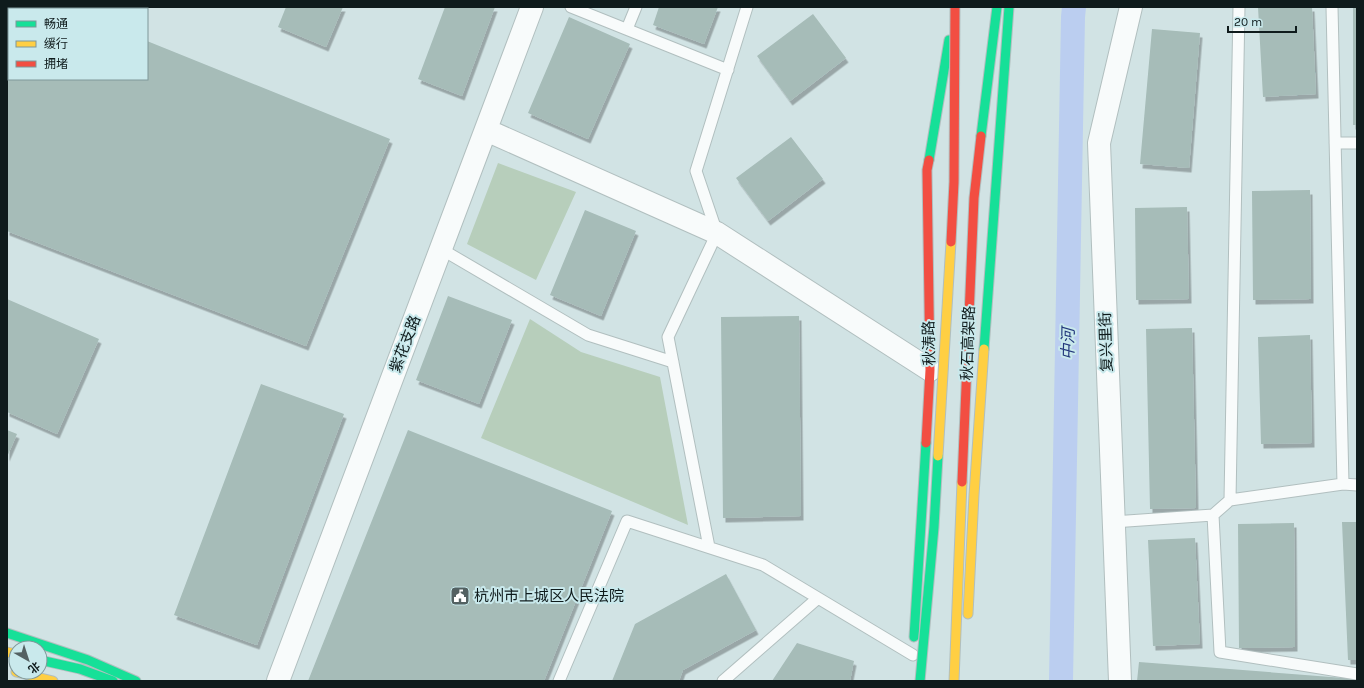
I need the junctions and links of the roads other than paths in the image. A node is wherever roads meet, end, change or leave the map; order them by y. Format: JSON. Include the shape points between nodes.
{"nodes":[{"id":1,"x":532,"y":7,"type":"edge"},
{"id":2,"x":571,"y":7,"type":"edge"},
{"id":3,"x":636,"y":7,"type":"edge"},
{"id":4,"x":747,"y":7,"type":"edge"},
{"id":5,"x":954,"y":7,"type":"edge"},
{"id":6,"x":997,"y":7,"type":"edge"},
{"id":7,"x":1009,"y":7,"type":"edge"},
{"id":8,"x":1130,"y":7,"type":"edge"},
{"id":9,"x":1239,"y":7,"type":"edge"},
{"id":10,"x":1332,"y":7,"type":"edge"},
{"id":11,"x":627,"y":29,"type":"junction"},
{"id":12,"x":728,"y":70,"type":"junction"},
{"id":13,"x":486,"y":130,"type":"junction"},
{"id":14,"x":1335,"y":143,"type":"junction"},
{"id":15,"x":1357,"y":143,"type":"edge"},
{"id":16,"x":716,"y":232,"type":"junction"},
{"id":17,"x":441,"y":249,"type":"junction"},
{"id":18,"x":673,"y":362,"type":"junction"},
{"id":19,"x":930,"y":370,"type":"junction"},
{"id":20,"x":1343,"y":484,"type":"junction"},
{"id":21,"x":1357,"y":485,"type":"edge"},
{"id":22,"x":1230,"y":500,"type":"junction"},
{"id":23,"x":1213,"y":515,"type":"junction"},
{"id":24,"x":1113,"y":522,"type":"junction"},
{"id":25,"x":709,"y":548,"type":"junction"},
{"id":26,"x":818,"y":598,"type":"dead end"},
{"id":27,"x":967,"y":627,"type":"dead end"},
{"id":28,"x":7,"y":633,"type":"edge"},
{"id":29,"x":913,"y":655,"type":"junction"},
{"id":30,"x":48,"y":662,"type":"edge"},
{"id":31,"x":1357,"y":674,"type":"edge"},
{"id":32,"x":113,"y":681,"type":"edge"},
{"id":33,"x":136,"y":681,"type":"edge"},
{"id":34,"x":278,"y":681,"type":"edge"},
{"id":35,"x":559,"y":681,"type":"edge"},
{"id":36,"x":723,"y":681,"type":"edge"},
{"id":37,"x":911,"y":681,"type":"edge"},
{"id":38,"x":920,"y":681,"type":"edge"},
{"id":39,"x":954,"y":681,"type":"edge"},
{"id":40,"x":1120,"y":681,"type":"edge"}],
"edges":[{"from":1,"to":13,"type":"street","name":"紫花支路"},
{"from":2,"to":11,"type":"lane"},
{"from":3,"to":11,"type":"lane"},
{"from":4,"to":12,"type":"lane"},
{"from":5,"to":19,"type":"main road","name":"秋涛路","via":[[927,170]]},
{"from":5,"to":38,"type":"main road","name":"秋石高架路","bridge":true,"via":[[954,190],[934,527]]},
{"from":6,"to":39,"type":"main road","name":"秋石高架路","via":[[974,198]]},
{"from":7,"to":27,"type":"main road"},
{"from":8,"to":24,"type":"street","name":"复兴里街","via":[[1099,143]]},
{"from":9,"to":22,"type":"lane"},
{"from":10,"to":14,"type":"lane"},
{"from":11,"to":12,"type":"lane"},
{"from":12,"to":16,"type":"lane","via":[[696,171]]},
{"from":13,"to":16,"type":"street"},
{"from":13,"to":17,"type":"street","name":"紫花支路"},
{"from":14,"to":15,"type":"lane"},
{"from":14,"to":20,"type":"lane"},
{"from":16,"to":18,"type":"lane","via":[[668,337]]},
{"from":16,"to":19,"type":"street"},
{"from":17,"to":18,"type":"lane","via":[[588,335]]},
{"from":17,"to":34,"type":"street","name":"紫花支路"},
{"from":18,"to":25,"type":"lane"},
{"from":19,"to":29,"type":"main road","name":"秋涛路"},
{"from":20,"to":21,"type":"lane"},
{"from":20,"to":22,"type":"lane"},
{"from":22,"to":23,"type":"lane"},
{"from":23,"to":24,"type":"lane"},
{"from":23,"to":31,"type":"lane","via":[[1220,652]]},
{"from":24,"to":40,"type":"street","name":"复兴里街"},
{"from":25,"to":29,"type":"lane","via":[[763,565]]},
{"from":25,"to":35,"type":"lane","via":[[627,521]]},
{"from":26,"to":36,"type":"lane"},
{"from":28,"to":33,"type":"main road","via":[[88,660]]},
{"from":29,"to":37,"type":"main road","name":"秋涛路"},
{"from":30,"to":32,"type":"main road","via":[[80,669]]}]}
